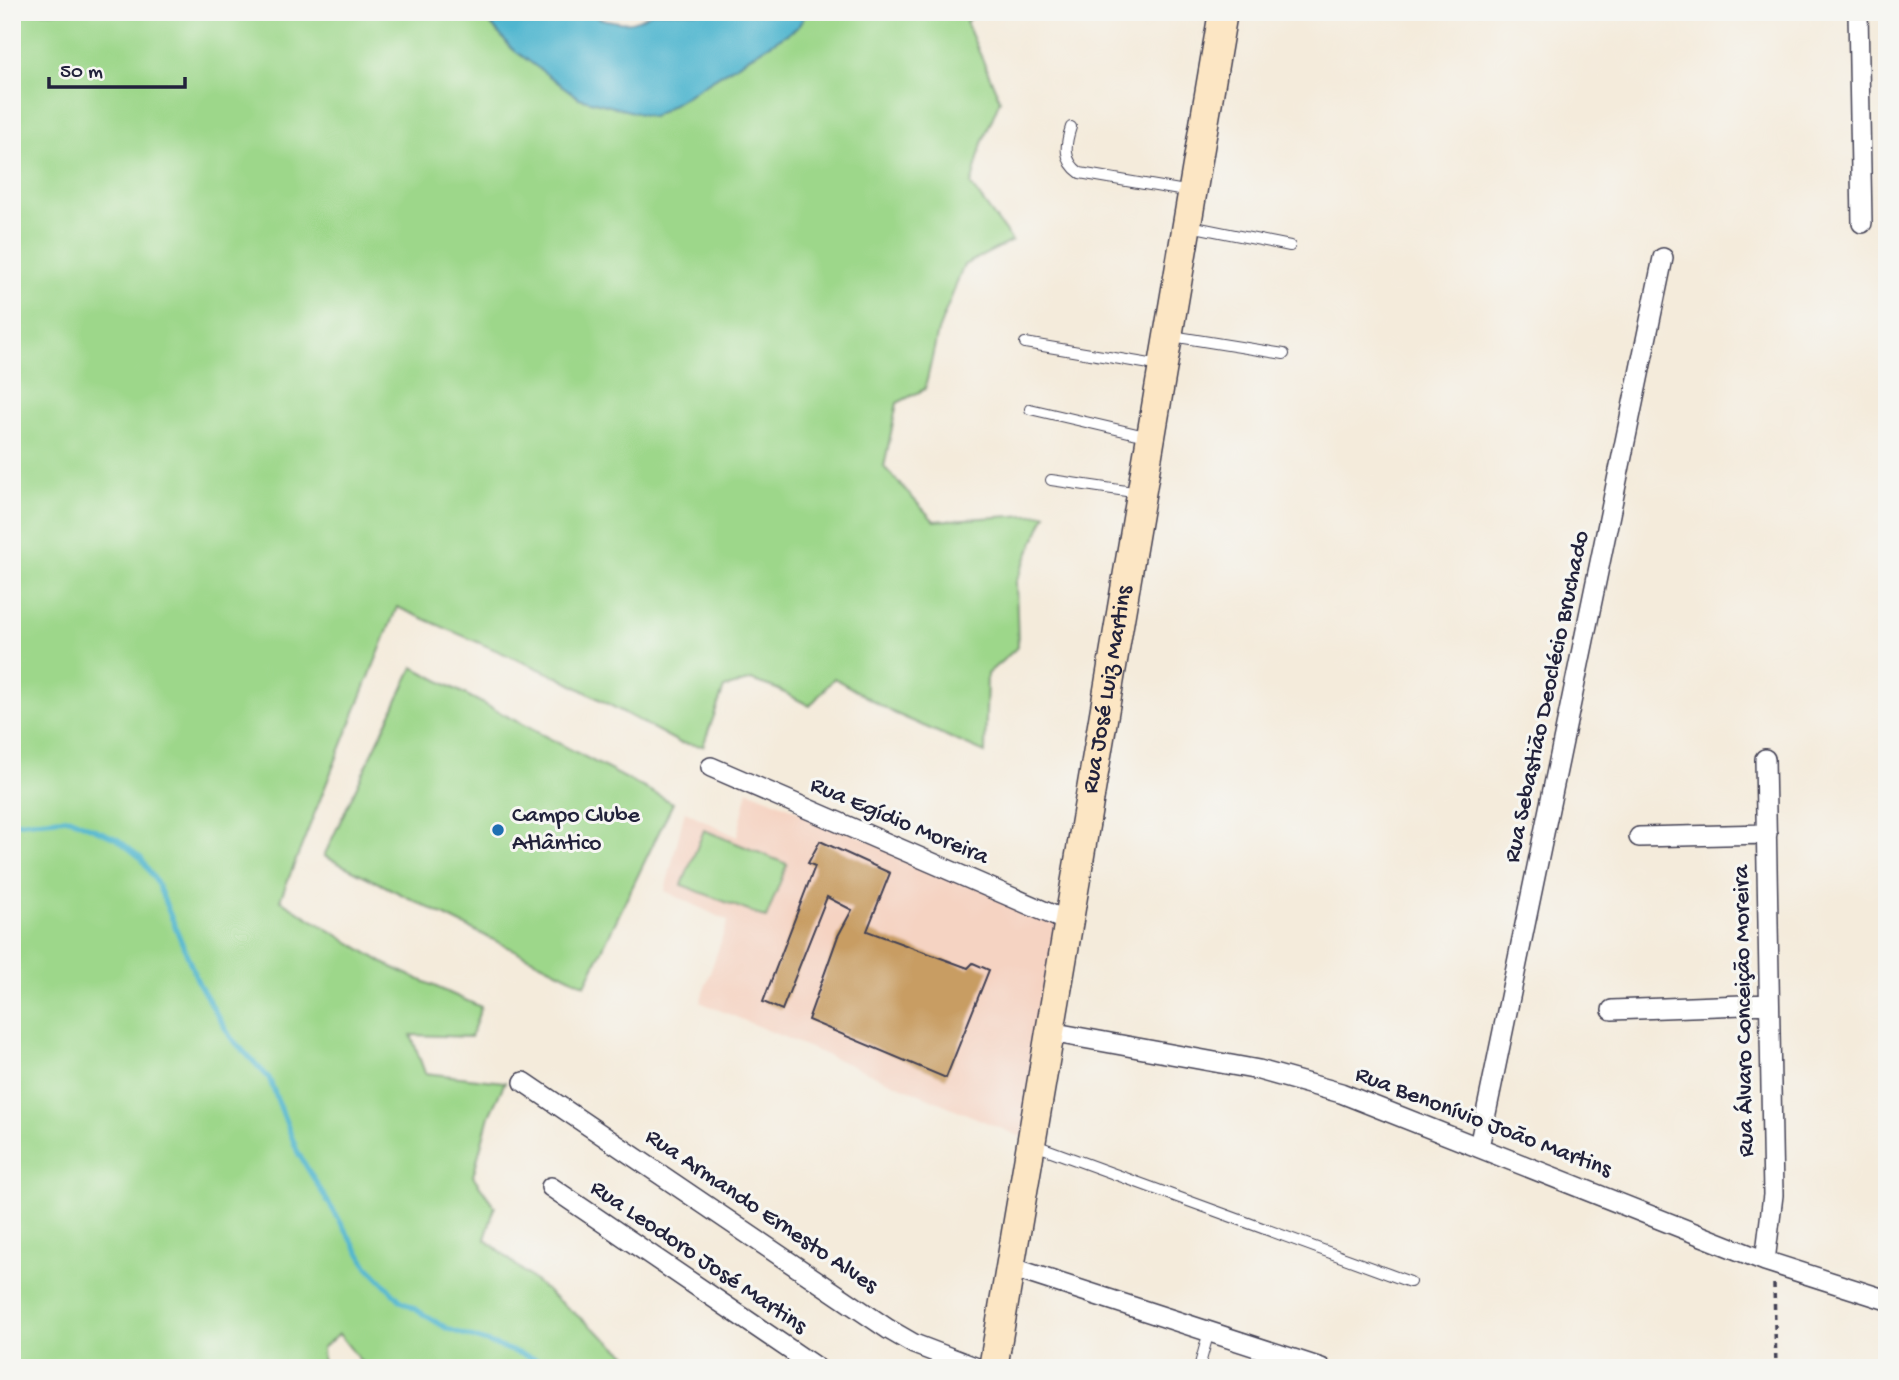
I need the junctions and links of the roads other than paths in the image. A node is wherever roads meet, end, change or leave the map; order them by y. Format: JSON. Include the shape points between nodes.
{"nodes":[{"id":1,"x":1223,"y":12,"type":"edge"},
{"id":2,"x":1858,"y":12,"type":"edge"},
{"id":3,"x":1071,"y":127,"type":"dead end"},
{"id":4,"x":1192,"y":192,"type":"junction"},
{"id":5,"x":1862,"y":223,"type":"dead end"},
{"id":6,"x":1186,"y":225,"type":"junction"},
{"id":7,"x":1290,"y":246,"type":"dead end"},
{"id":8,"x":1663,"y":258,"type":"dead end"},
{"id":9,"x":1168,"y":336,"type":"junction"},
{"id":10,"x":1025,"y":343,"type":"dead end"},
{"id":11,"x":1284,"y":354,"type":"dead end"},
{"id":12,"x":1163,"y":366,"type":"junction"},
{"id":13,"x":1030,"y":409,"type":"dead end"},
{"id":14,"x":1150,"y":437,"type":"junction"},
{"id":15,"x":1051,"y":480,"type":"dead end"},
{"id":16,"x":1141,"y":493,"type":"junction"},
{"id":17,"x":1765,"y":759,"type":"dead end"},
{"id":18,"x":711,"y":766,"type":"dead end"},
{"id":19,"x":1767,"y":834,"type":"junction"},
{"id":20,"x":1639,"y":837,"type":"dead end"},
{"id":21,"x":1069,"y":922,"type":"junction"},
{"id":22,"x":1769,"y":1004,"type":"junction"},
{"id":23,"x":1612,"y":1010,"type":"dead end"},
{"id":24,"x":1050,"y":1032,"type":"junction"},
{"id":25,"x":524,"y":1082,"type":"dead end"},
{"id":26,"x":1031,"y":1144,"type":"junction"},
{"id":27,"x":1479,"y":1147,"type":"junction"},
{"id":28,"x":551,"y":1188,"type":"dead end"},
{"id":29,"x":1769,"y":1263,"type":"junction"},
{"id":30,"x":1010,"y":1267,"type":"junction"},
{"id":31,"x":1410,"y":1282,"type":"dead end"},
{"id":32,"x":1887,"y":1300,"type":"edge"},
{"id":33,"x":1209,"y":1331,"type":"junction"},
{"id":34,"x":817,"y":1368,"type":"edge"},
{"id":35,"x":977,"y":1368,"type":"edge"},
{"id":36,"x":993,"y":1368,"type":"edge"},
{"id":37,"x":1199,"y":1368,"type":"edge"},
{"id":38,"x":1321,"y":1368,"type":"edge"}],
"edges":[{"from":1,"to":4,"type":"main road","name":"Rua José Luiz Martins"},
{"from":2,"to":5,"type":"street"},
{"from":3,"to":4,"type":"lane","via":[[1066,153],[1080,173]]},
{"from":4,"to":6,"type":"main road","name":"Rua José Luiz Martins"},
{"from":6,"to":7,"type":"lane"},
{"from":6,"to":9,"type":"main road","name":"Rua José Luiz Martins"},
{"from":8,"to":27,"type":"street","name":"Rua Sebastião Deoclécio Bruchado"},
{"from":9,"to":11,"type":"lane"},
{"from":9,"to":12,"type":"main road","name":"Rua José Luiz Martins"},
{"from":10,"to":12,"type":"lane"},
{"from":12,"to":14,"type":"main road","name":"Rua José Luiz Martins"},
{"from":13,"to":14,"type":"lane"},
{"from":14,"to":16,"type":"main road","name":"Rua José Luiz Martins"},
{"from":15,"to":16,"type":"lane"},
{"from":16,"to":21,"type":"main road","name":"Rua José Luiz Martins"},
{"from":17,"to":19,"type":"street","name":"Rua Álvaro Conceição Moreira"},
{"from":18,"to":21,"type":"street","name":"Rua Egídio Moreira"},
{"from":19,"to":20,"type":"street"},
{"from":19,"to":22,"type":"street","name":"Rua Álvaro Conceição Moreira"},
{"from":21,"to":24,"type":"main road","name":"Rua José Luiz Martins"},
{"from":22,"to":23,"type":"street"},
{"from":22,"to":29,"type":"street","name":"Rua Álvaro Conceição Moreira","via":[[1773,1195]]},
{"from":24,"to":26,"type":"main road","name":"Rua José Luiz Martins"},
{"from":24,"to":27,"type":"street","name":"Rua Benonívio João Martins","via":[[1299,1080]]},
{"from":25,"to":35,"type":"street","name":"Rua Armando Ernesto Alves","via":[[888,1329]]},
{"from":26,"to":30,"type":"main road","name":"Rua José Luiz Martins"},
{"from":26,"to":31,"type":"lane"},
{"from":27,"to":29,"type":"street","name":"Rua Benonívio João Martins"},
{"from":28,"to":34,"type":"street","name":"Rua Leodoro José Martins"},
{"from":29,"to":32,"type":"street","name":"Rua Benonívio João Martins"},
{"from":30,"to":33,"type":"street"},
{"from":30,"to":36,"type":"main road","name":"Rua José Luiz Martins"},
{"from":33,"to":37,"type":"lane"},
{"from":33,"to":38,"type":"street"}]}
